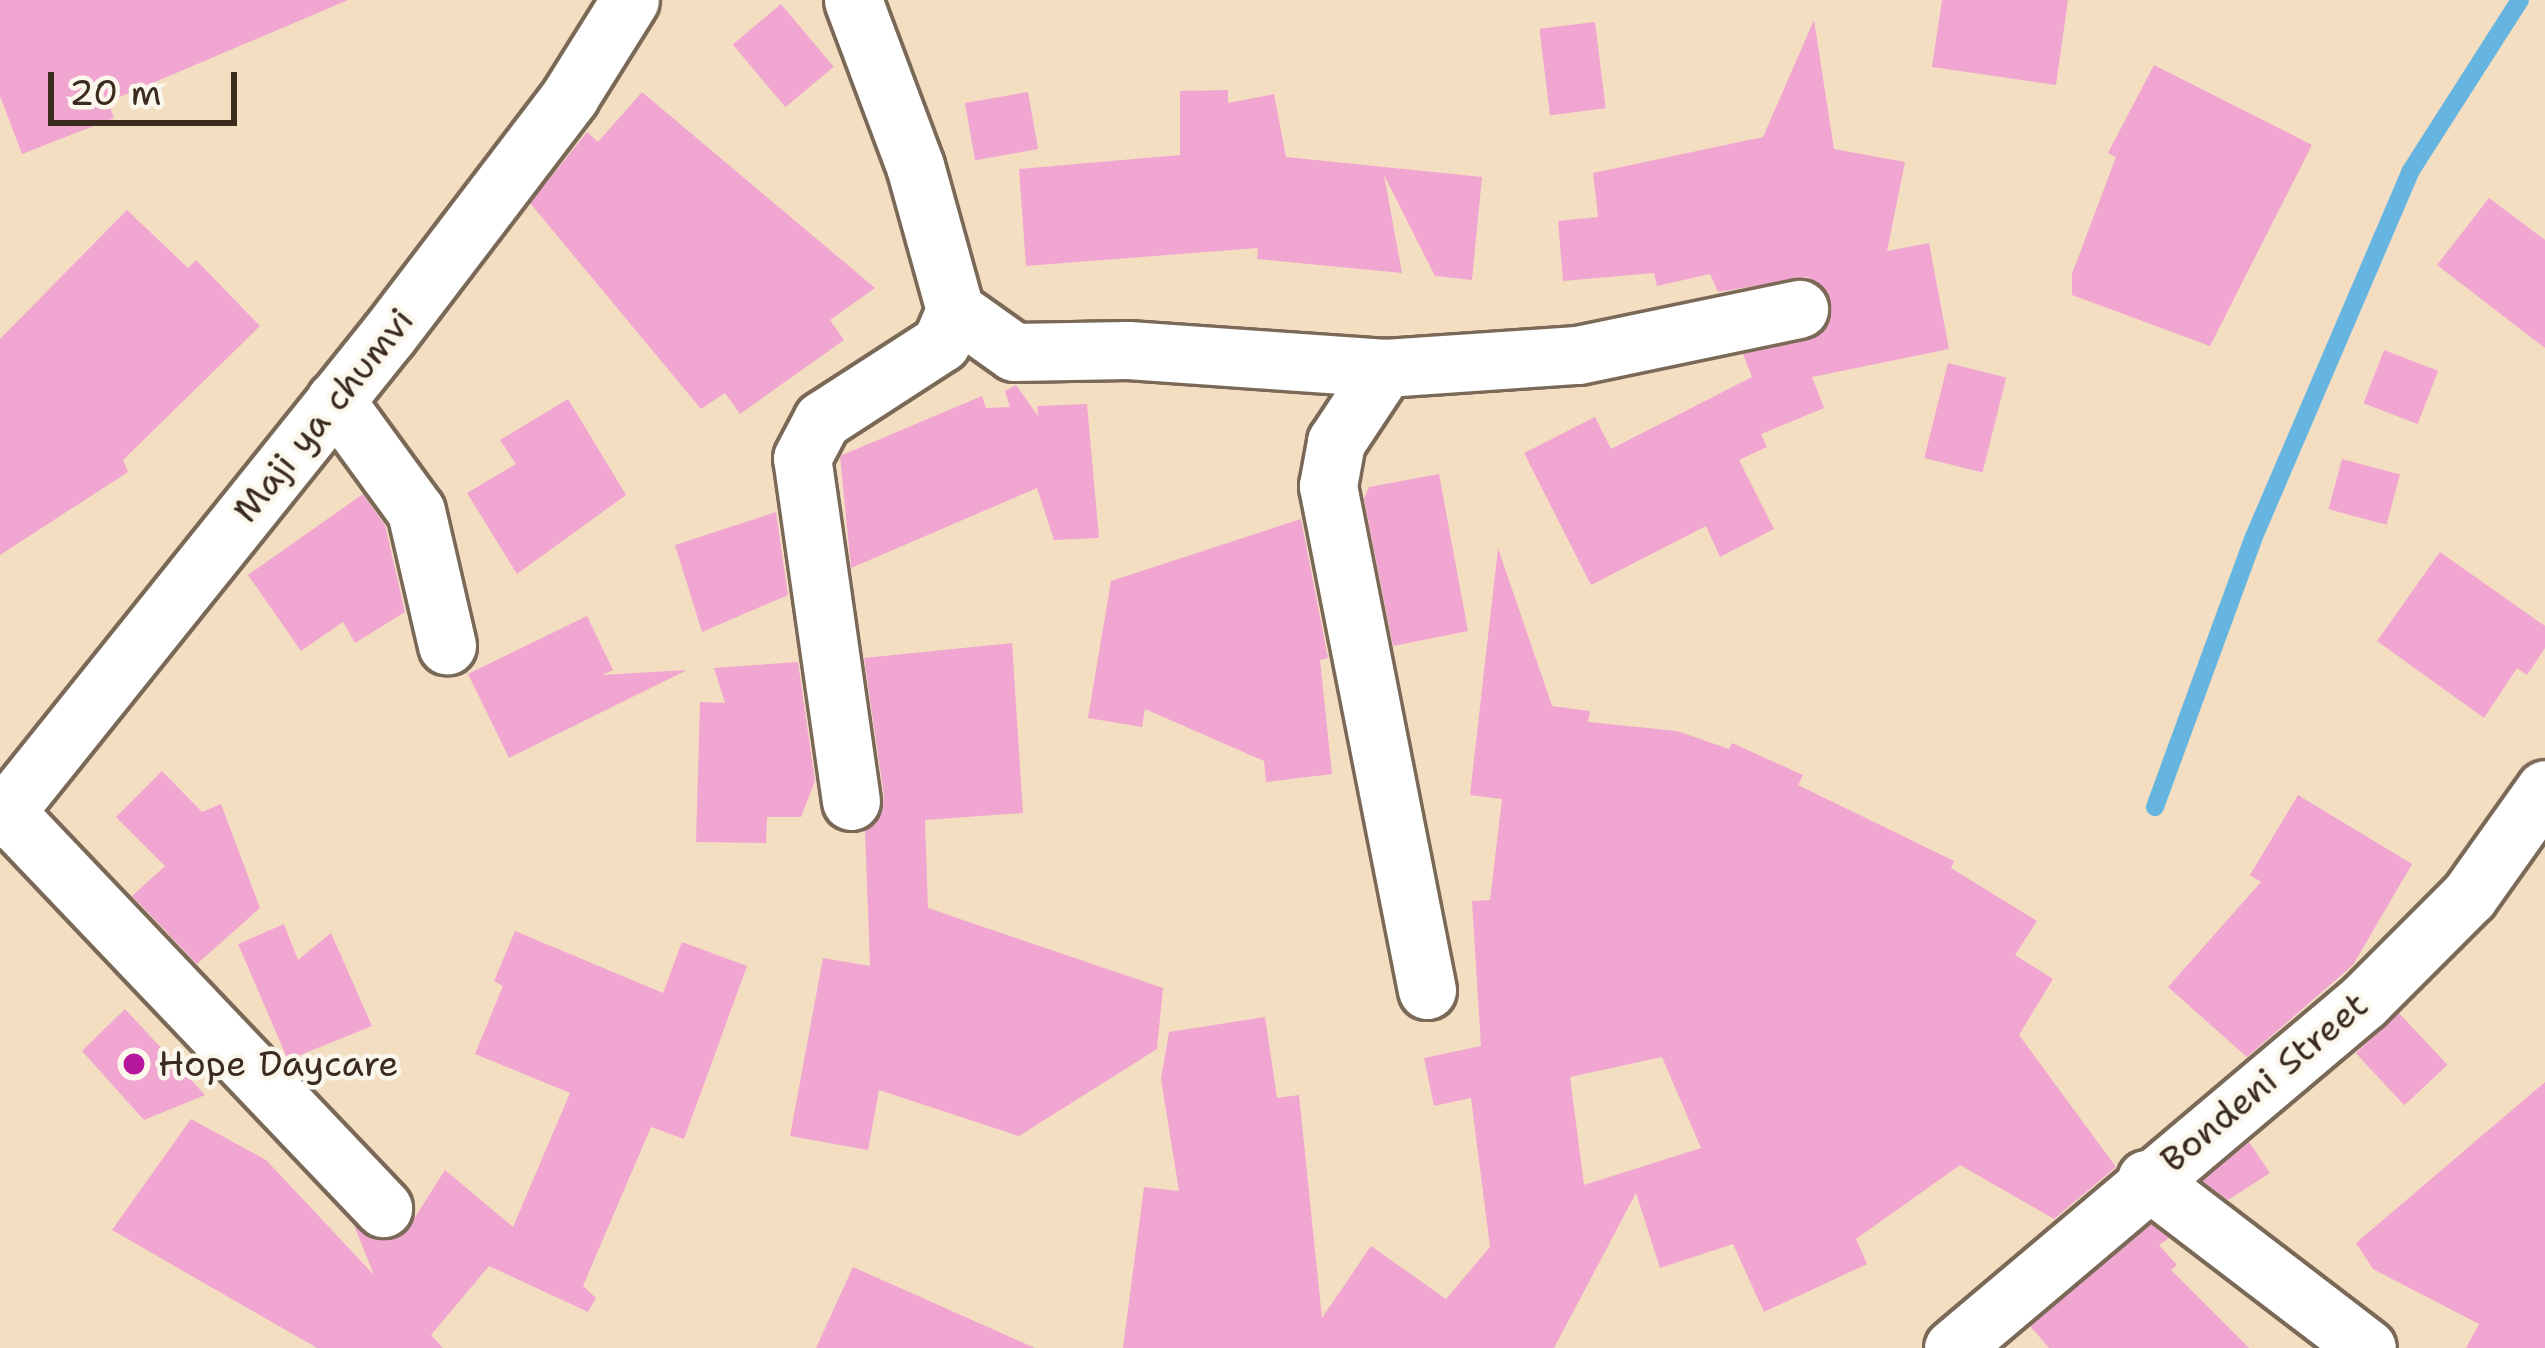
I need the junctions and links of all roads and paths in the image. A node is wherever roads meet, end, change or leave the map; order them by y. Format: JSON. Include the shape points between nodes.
{"nodes":[{"id":1,"x":630,"y":0,"type":"edge"},
{"id":2,"x":853,"y":0,"type":"edge"},
{"id":3,"x":1799,"y":309,"type":"dead end"},
{"id":4,"x":955,"y":310,"type":"junction"},
{"id":5,"x":1385,"y":368,"type":"junction"},
{"id":6,"x":335,"y":400,"type":"junction"},
{"id":7,"x":447,"y":645,"type":"dead end"},
{"id":8,"x":2545,"y":789,"type":"edge"},
{"id":9,"x":851,"y":801,"type":"dead end"},
{"id":10,"x":3,"y":816,"type":"edge"},
{"id":11,"x":1427,"y":990,"type":"dead end"},
{"id":12,"x":2146,"y":1180,"type":"junction"},
{"id":13,"x":383,"y":1208,"type":"dead end"},
{"id":14,"x":1953,"y":1348,"type":"edge"},
{"id":15,"x":2367,"y":1348,"type":"edge"}],
"edges":[{"from":1,"to":6,"type":"street","name":"Maji ya chumvi","via":[[570,96]]},
{"from":2,"to":4,"type":"street","via":[[915,166]]},
{"from":3,"to":5,"type":"street","via":[[1578,355]]},
{"from":4,"to":5,"type":"street","via":[[1014,352],[1128,350]]},
{"from":4,"to":9,"type":"street","via":[[941,343],[822,420],[802,458]]},
{"from":5,"to":11,"type":"street","via":[[1336,442],[1328,486]]},
{"from":6,"to":7,"type":"street","via":[[416,511]]},
{"from":6,"to":10,"type":"street","name":"Maji ya chumvi"},
{"from":8,"to":12,"type":"street","name":"Bondeni Street","via":[[2469,896],[2364,1001]]},
{"from":10,"to":13,"type":"street"},
{"from":12,"to":14,"type":"street","name":"Bondeni Street"},
{"from":12,"to":15,"type":"street"}]}
